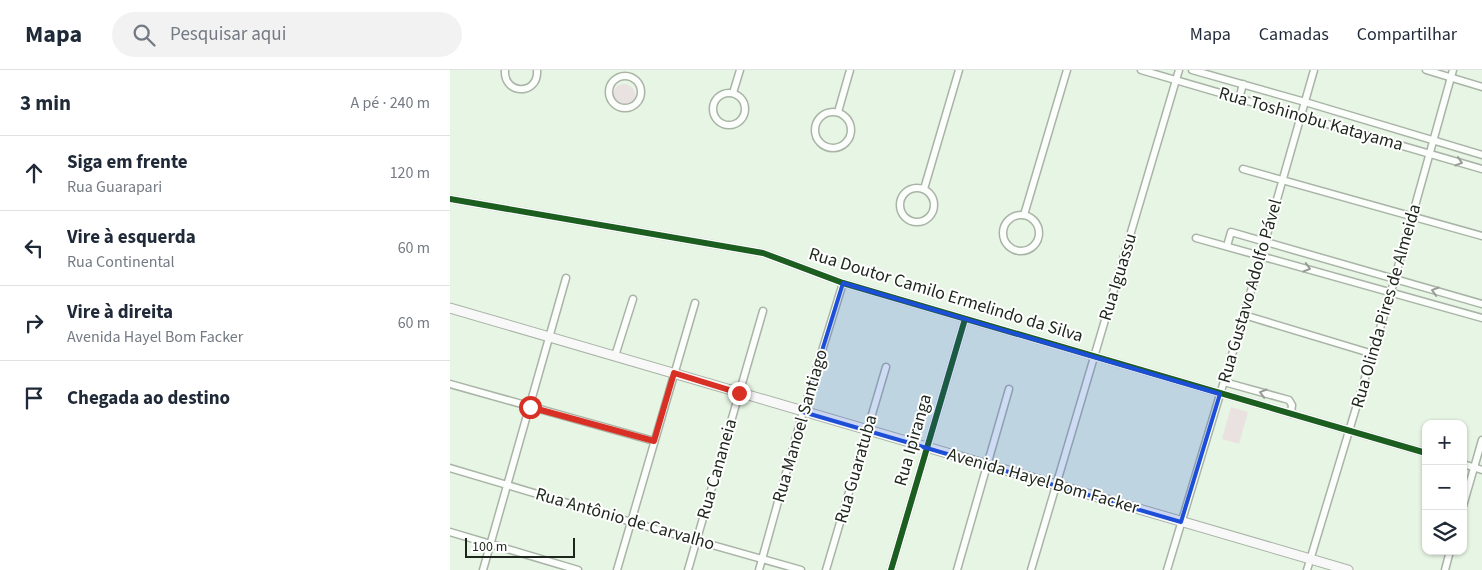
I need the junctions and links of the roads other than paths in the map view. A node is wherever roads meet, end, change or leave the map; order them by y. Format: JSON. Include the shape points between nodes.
{"nodes":[{"id":1,"x":505,"y":70,"type":"edge"},
{"id":2,"x":537,"y":70,"type":"edge"},
{"id":3,"x":740,"y":70,"type":"edge"},
{"id":4,"x":850,"y":70,"type":"edge"},
{"id":5,"x":959,"y":70,"type":"edge"},
{"id":6,"x":1067,"y":70,"type":"edge"},
{"id":7,"x":1141,"y":70,"type":"edge"},
{"id":8,"x":1179,"y":70,"type":"edge"},
{"id":9,"x":1192,"y":70,"type":"edge"},
{"id":10,"x":1314,"y":70,"type":"edge"},
{"id":11,"x":1426,"y":70,"type":"edge"},
{"id":12,"x":1453,"y":70,"type":"edge"},
{"id":13,"x":631,"y":73,"type":"edge"},
{"id":14,"x":1451,"y":77,"type":"junction"},
{"id":15,"x":1176,"y":80,"type":"junction"},
{"id":16,"x":1243,"y":84,"type":"junction"},
{"id":17,"x":1482,"y":87,"type":"edge"},
{"id":18,"x":733,"y":93,"type":"junction"},
{"id":19,"x":1239,"y":99,"type":"junction"},
{"id":20,"x":1305,"y":102,"type":"junction"},
{"id":21,"x":838,"y":112,"type":"junction"},
{"id":22,"x":1301,"y":116,"type":"junction"},
{"id":23,"x":1433,"y":140,"type":"junction"},
{"id":24,"x":1429,"y":153,"type":"junction"},
{"id":25,"x":1482,"y":155,"type":"edge"},
{"id":26,"x":1244,"y":169,"type":"dead end"},
{"id":27,"x":1482,"y":169,"type":"edge"},
{"id":28,"x":1283,"y":180,"type":"junction"},
{"id":29,"x":924,"y":189,"type":"junction"},
{"id":30,"x":450,"y":199,"type":"edge"},
{"id":31,"x":1024,"y":215,"type":"junction"},
{"id":32,"x":1412,"y":216,"type":"junction"},
{"id":33,"x":1482,"y":236,"type":"edge"},
{"id":34,"x":1196,"y":238,"type":"dead end"},
{"id":35,"x":1264,"y":241,"type":"junction"},
{"id":36,"x":1227,"y":246,"type":"junction"},
{"id":37,"x":1260,"y":255,"type":"junction"},
{"id":38,"x":566,"y":278,"type":"dead end"},
{"id":39,"x":1394,"y":280,"type":"junction"},
{"id":40,"x":843,"y":283,"type":"junction"},
{"id":41,"x":1391,"y":292,"type":"junction"},
{"id":42,"x":633,"y":299,"type":"dead end"},
{"id":43,"x":695,"y":303,"type":"dead end"},
{"id":44,"x":1482,"y":304,"type":"edge"},
{"id":45,"x":450,"y":308,"type":"edge"},
{"id":46,"x":763,"y":311,"type":"dead end"},
{"id":47,"x":1244,"y":315,"type":"junction"},
{"id":48,"x":1482,"y":318,"type":"edge"},
{"id":49,"x":965,"y":319,"type":"junction"},
{"id":50,"x":550,"y":337,"type":"junction"},
{"id":51,"x":1372,"y":354,"type":"junction"},
{"id":52,"x":615,"y":356,"type":"junction"},
{"id":53,"x":1094,"y":357,"type":"junction"},
{"id":54,"x":886,"y":367,"type":"dead end"},
{"id":55,"x":674,"y":373,"type":"junction"},
{"id":56,"x":1224,"y":382,"type":"junction"},
{"id":57,"x":450,"y":384,"type":"edge"},
{"id":58,"x":1009,"y":389,"type":"dead end"},
{"id":59,"x":739,"y":393,"type":"junction"},
{"id":60,"x":1220,"y":394,"type":"junction"},
{"id":61,"x":530,"y":407,"type":"junction"},
{"id":62,"x":803,"y":412,"type":"junction"},
{"id":63,"x":1291,"y":414,"type":"junction"},
{"id":64,"x":868,"y":429,"type":"junction"},
{"id":65,"x":1350,"y":430,"type":"junction"},
{"id":66,"x":1482,"y":440,"type":"edge"},
{"id":67,"x":654,"y":441,"type":"junction"},
{"id":68,"x":927,"y":447,"type":"junction"},
{"id":69,"x":1422,"y":452,"type":"edge"},
{"id":70,"x":986,"y":465,"type":"junction"},
{"id":71,"x":1466,"y":465,"type":"edge"},
{"id":72,"x":450,"y":468,"type":"edge"},
{"id":73,"x":1474,"y":468,"type":"junction"},
{"id":74,"x":1482,"y":470,"type":"edge"},
{"id":75,"x":508,"y":484,"type":"junction"},
{"id":76,"x":1056,"y":484,"type":"junction"},
{"id":77,"x":1467,"y":492,"type":"edge"},
{"id":78,"x":631,"y":522,"type":"junction"},
{"id":79,"x":1181,"y":522,"type":"junction"},
{"id":80,"x":450,"y":532,"type":"edge"},
{"id":81,"x":697,"y":540,"type":"junction"},
{"id":82,"x":491,"y":544,"type":"junction"},
{"id":83,"x":1449,"y":555,"type":"edge"},
{"id":84,"x":762,"y":559,"type":"junction"},
{"id":85,"x":1310,"y":559,"type":"junction"},
{"id":86,"x":483,"y":570,"type":"edge"},
{"id":87,"x":578,"y":570,"type":"edge"},
{"id":88,"x":617,"y":570,"type":"edge"},
{"id":89,"x":688,"y":570,"type":"edge"},
{"id":90,"x":759,"y":570,"type":"edge"},
{"id":91,"x":800,"y":570,"type":"edge"},
{"id":92,"x":826,"y":570,"type":"edge"},
{"id":93,"x":892,"y":570,"type":"edge"},
{"id":94,"x":958,"y":570,"type":"edge"},
{"id":95,"x":1031,"y":570,"type":"edge"},
{"id":96,"x":1167,"y":570,"type":"edge"},
{"id":97,"x":1307,"y":570,"type":"edge"},
{"id":98,"x":1348,"y":570,"type":"edge"},
{"id":99,"x":1445,"y":570,"type":"edge"}],
"edges":[{"from":1,"to":2,"type":"street","via":[[506,80],[518,90],[533,85]]},
{"from":3,"to":18,"type":"street"},
{"from":4,"to":21,"type":"street"},
{"from":5,"to":29,"type":"street"},
{"from":6,"to":31,"type":"street"},
{"from":7,"to":15,"type":"street","name":"Rua Toshinobu Katayama"},
{"from":8,"to":15,"type":"street","name":"Rua Iguassu"},
{"from":9,"to":16,"type":"street","name":"Rua Toshinobu Katayama"},
{"from":10,"to":20,"type":"street","name":"Rua Gustavo Adolfo Pável"},
{"from":11,"to":14,"type":"street"},
{"from":12,"to":14,"type":"street","name":"Rua Olinda Pires de Almeida"},
{"from":13,"to":13,"type":"street","via":[[620,77],[609,88],[613,103],[622,108],[633,106],[642,93],[639,82]]},
{"from":14,"to":17,"type":"street"},
{"from":14,"to":23,"type":"street","name":"Rua Olinda Pires de Almeida"},
{"from":15,"to":19,"type":"street","name":"Rua Toshinobu Katayama"},
{"from":15,"to":53,"type":"street","name":"Rua Iguassu"},
{"from":16,"to":19,"type":"street"},
{"from":16,"to":20,"type":"street","name":"Rua Toshinobu Katayama"},
{"from":18,"to":18,"type":"street","via":[[723,94],[714,101],[713,112],[723,124],[733,124],[744,114],[742,99]]},
{"from":19,"to":22,"type":"street","name":"Rua Toshinobu Katayama"},
{"from":20,"to":22,"type":"street","name":"Rua Gustavo Adolfo Pável"},
{"from":20,"to":23,"type":"street","name":"Rua Toshinobu Katayama"},
{"from":21,"to":21,"type":"street","via":[[826,113],[817,121],[815,133],[826,146],[837,147],[850,136],[850,124]]},
{"from":22,"to":24,"type":"street","name":"Rua Toshinobu Katayama"},
{"from":22,"to":28,"type":"street","name":"Rua Gustavo Adolfo Pável"},
{"from":23,"to":24,"type":"street","name":"Rua Olinda Pires de Almeida"},
{"from":23,"to":25,"type":"street","name":"Rua Toshinobu Katayama"},
{"from":24,"to":27,"type":"street","name":"Rua Toshinobu Katayama","one_way":true},
{"from":24,"to":32,"type":"street","name":"Rua Olinda Pires de Almeida"},
{"from":26,"to":28,"type":"street"},
{"from":28,"to":32,"type":"street"},
{"from":28,"to":35,"type":"street","name":"Rua Gustavo Adolfo Pável"},
{"from":29,"to":29,"type":"street","via":[[908,190],[901,199],[903,215],[912,222],[923,222],[932,214],[934,202]]},
{"from":30,"to":40,"type":"street","name":"Rua Doutor Camilo Ermelindo da Silva","via":[[763,253]]},
{"from":31,"to":31,"type":"street","via":[[1008,221],[1003,232],[1006,243],[1016,250],[1027,250],[1038,237],[1038,226]]},
{"from":32,"to":33,"type":"street"},
{"from":32,"to":39,"type":"street","name":"Rua Olinda Pires de Almeida"},
{"from":34,"to":36,"type":"street"},
{"from":35,"to":36,"type":"street","via":[[1231,232]]},
{"from":35,"to":37,"type":"street","name":"Rua Gustavo Adolfo Pável"},
{"from":35,"to":39,"type":"street"},
{"from":36,"to":37,"type":"street"},
{"from":37,"to":41,"type":"street","one_way":true},
{"from":37,"to":47,"type":"street","name":"Rua Gustavo Adolfo Pável"},
{"from":38,"to":50,"type":"street"},
{"from":39,"to":41,"type":"street","name":"Rua Olinda Pires de Almeida"},
{"from":44,"to":39,"type":"street","one_way":true},
{"from":40,"to":49,"type":"street","name":"Rua Doutor Camilo Ermelindo da Silva"},
{"from":40,"to":62,"type":"street","name":"Rua Manoel Santiago"},
{"from":41,"to":48,"type":"street"},
{"from":41,"to":51,"type":"street","name":"Rua Olinda Pires de Almeida"},
{"from":42,"to":52,"type":"street"},
{"from":43,"to":55,"type":"street"},
{"from":45,"to":50,"type":"street","name":"Avenida Hayel Bom Facker"},
{"from":46,"to":59,"type":"street","name":"Rua Cananeia"},
{"from":47,"to":51,"type":"street"},
{"from":47,"to":56,"type":"street","name":"Rua Gustavo Adolfo Pável"},
{"from":49,"to":53,"type":"street","name":"Rua Doutor Camilo Ermelindo da Silva"},
{"from":49,"to":68,"type":"street","name":"Rua Ipiranga"},
{"from":50,"to":52,"type":"street","name":"Avenida Hayel Bom Facker"},
{"from":50,"to":61,"type":"street"},
{"from":51,"to":65,"type":"street","name":"Rua Olinda Pires de Almeida"},
{"from":52,"to":55,"type":"street","name":"Avenida Hayel Bom Facker"},
{"from":53,"to":60,"type":"street","name":"Rua Doutor Camilo Ermelindo da Silva"},
{"from":53,"to":76,"type":"street","name":"Rua Iguassu"},
{"from":54,"to":64,"type":"street","name":"Rua Guaratuba"},
{"from":55,"to":59,"type":"street","name":"Avenida Hayel Bom Facker"},
{"from":55,"to":67,"type":"street"},
{"from":56,"to":60,"type":"street","name":"Rua Gustavo Adolfo Pável"},
{"from":63,"to":56,"type":"street","one_way":true,"via":[[1289,400]]},
{"from":57,"to":61,"type":"street"},
{"from":58,"to":70,"type":"street"},
{"from":59,"to":62,"type":"street","name":"Avenida Hayel Bom Facker"},
{"from":59,"to":81,"type":"street","name":"Rua Cananeia"},
{"from":60,"to":63,"type":"street","name":"Rua Doutor Camilo Ermelindo da Silva"},
{"from":60,"to":79,"type":"street","name":"Rua Gustavo Adolfo Pável"},
{"from":61,"to":67,"type":"street"},
{"from":61,"to":75,"type":"street"},
{"from":62,"to":64,"type":"street","name":"Avenida Hayel Bom Facker"},
{"from":62,"to":84,"type":"street","name":"Rua Manoel Santiago"},
{"from":63,"to":65,"type":"street","name":"Rua Doutor Camilo Ermelindo da Silva"},
{"from":64,"to":68,"type":"street","name":"Avenida Hayel Bom Facker"},
{"from":64,"to":92,"type":"street","name":"Rua Guaratuba"},
{"from":65,"to":69,"type":"street","name":"Rua Doutor Camilo Ermelindo da Silva"},
{"from":65,"to":85,"type":"street","name":"Rua Olinda Pires de Almeida"},
{"from":66,"to":73,"type":"street"},
{"from":67,"to":78,"type":"street"},
{"from":68,"to":70,"type":"street","name":"Avenida Hayel Bom Facker"},
{"from":68,"to":93,"type":"street","name":"Rua Ipiranga"},
{"from":70,"to":76,"type":"street","name":"Avenida Hayel Bom Facker"},
{"from":70,"to":94,"type":"street"},
{"from":71,"to":73,"type":"street"},
{"from":72,"to":75,"type":"street","name":"Rua Antônio de Carvalho"},
{"from":73,"to":74,"type":"street"},
{"from":73,"to":77,"type":"street"},
{"from":75,"to":78,"type":"street","name":"Rua Antônio de Carvalho"},
{"from":75,"to":82,"type":"street"},
{"from":76,"to":79,"type":"street","name":"Avenida Hayel Bom Facker"},
{"from":76,"to":95,"type":"street","name":"Rua Iguassu"},
{"from":78,"to":81,"type":"street","name":"Rua Antônio de Carvalho"},
{"from":78,"to":88,"type":"street"},
{"from":79,"to":85,"type":"street","name":"Avenida Hayel Bom Facker"},
{"from":79,"to":96,"type":"street","name":"Rua Gustavo Adolfo Pável"},
{"from":80,"to":82,"type":"street"},
{"from":81,"to":84,"type":"street","name":"Rua Antônio de Carvalho"},
{"from":81,"to":89,"type":"street","name":"Rua Cananeia"},
{"from":82,"to":86,"type":"street"},
{"from":82,"to":87,"type":"street"},
{"from":83,"to":99,"type":"street"},
{"from":84,"to":90,"type":"street","name":"Rua Manoel Santiago"},
{"from":84,"to":91,"type":"street","name":"Rua Antônio de Carvalho"},
{"from":85,"to":97,"type":"street","name":"Rua Olinda Pires de Almeida"},
{"from":85,"to":98,"type":"street","name":"Avenida Hayel Bom Facker"}]}
